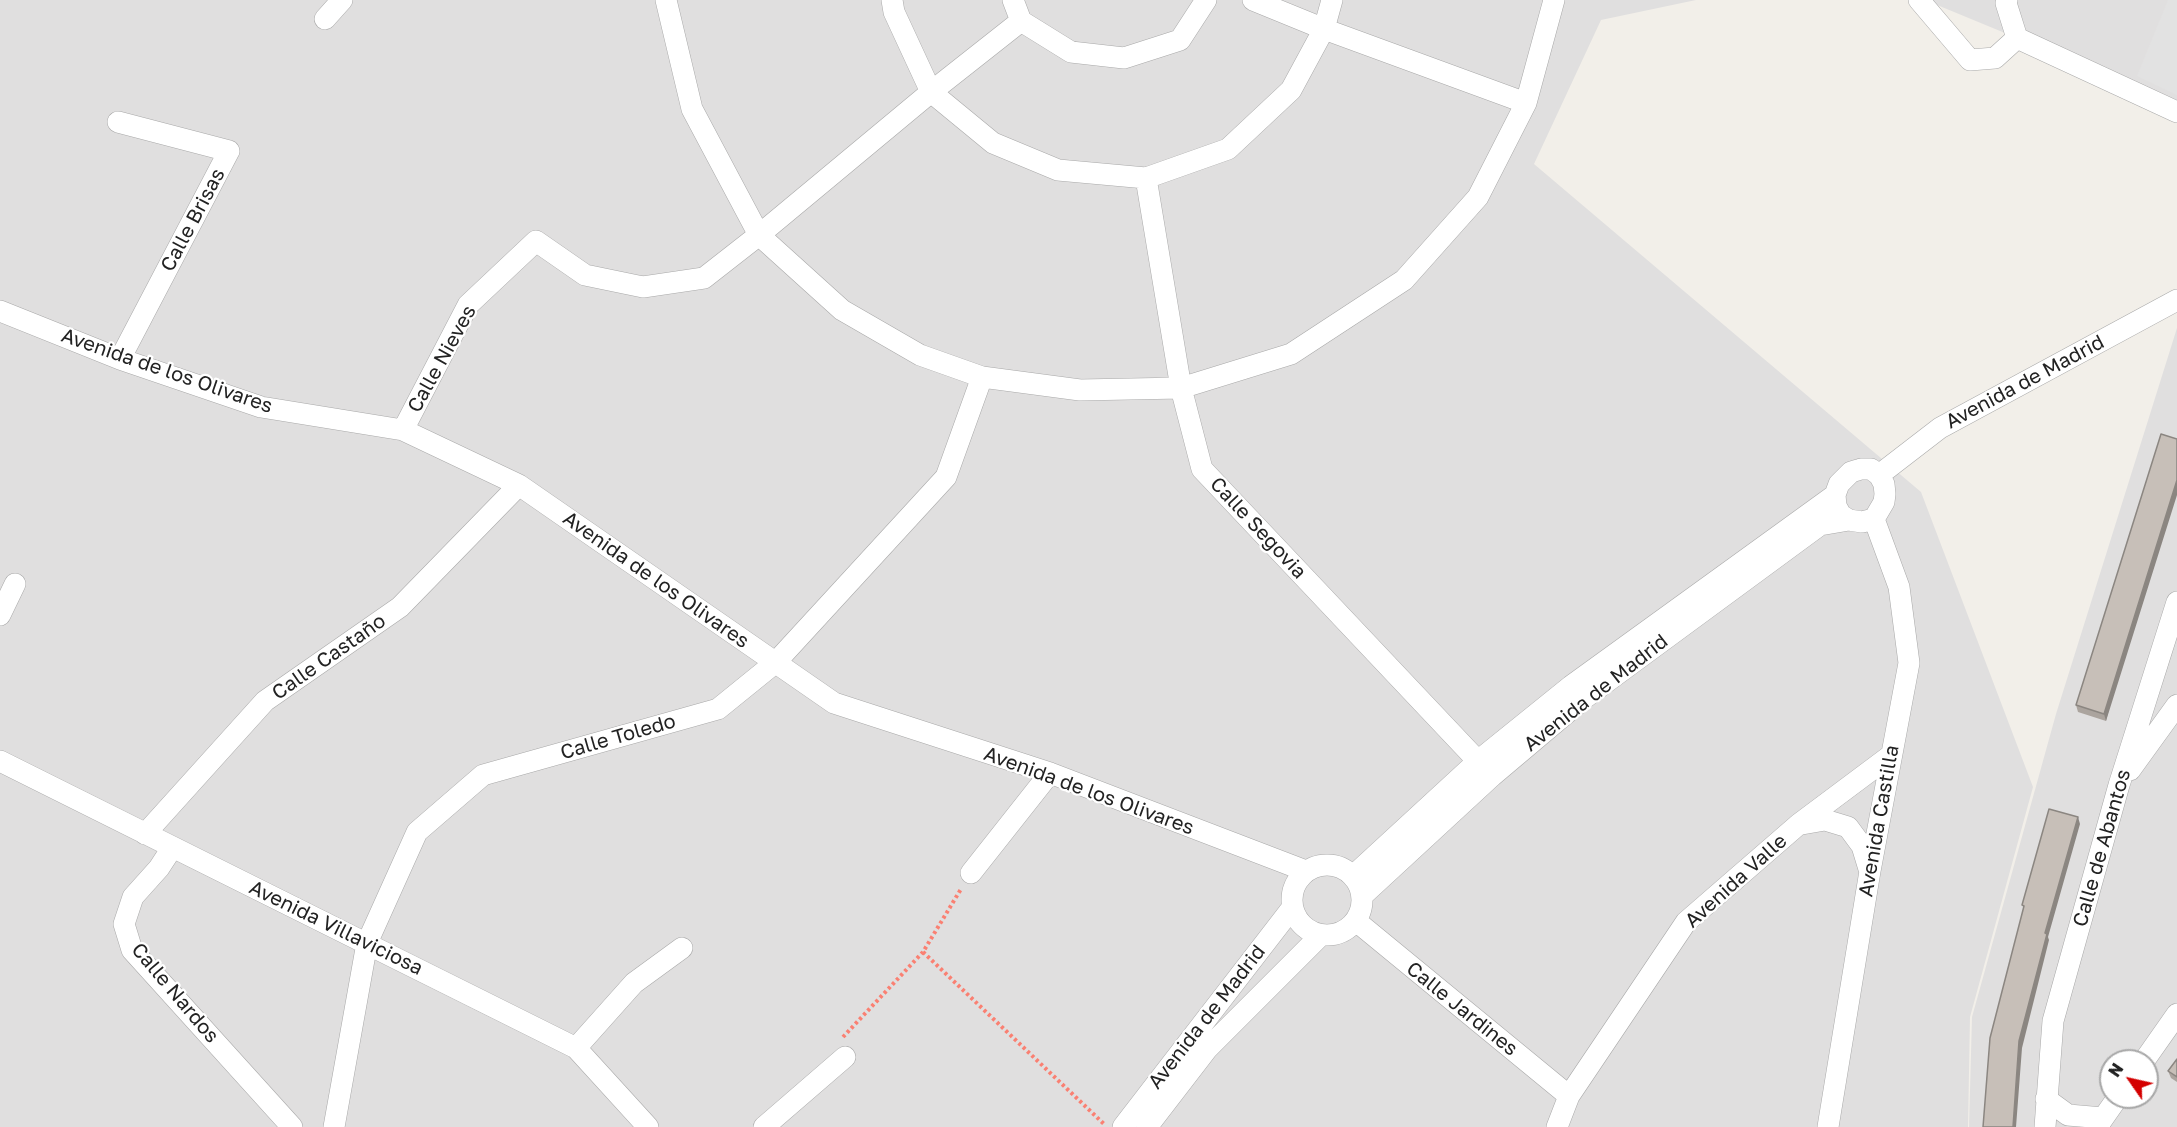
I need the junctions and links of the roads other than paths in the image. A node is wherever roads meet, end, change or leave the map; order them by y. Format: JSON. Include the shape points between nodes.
{"nodes":[{"id":1,"x":342,"y":0,"type":"edge"},
{"id":2,"x":666,"y":0,"type":"edge"},
{"id":3,"x":892,"y":0,"type":"edge"},
{"id":4,"x":1013,"y":0,"type":"edge"},
{"id":5,"x":1206,"y":0,"type":"edge"},
{"id":6,"x":1253,"y":0,"type":"edge"},
{"id":7,"x":1332,"y":0,"type":"edge"},
{"id":8,"x":1554,"y":0,"type":"edge"},
{"id":9,"x":1919,"y":0,"type":"edge"},
{"id":10,"x":2007,"y":0,"type":"edge"},
{"id":11,"x":325,"y":19,"type":"dead end"},
{"id":12,"x":1021,"y":21,"type":"junction"},
{"id":13,"x":1324,"y":29,"type":"junction"},
{"id":14,"x":2017,"y":38,"type":"junction"},
{"id":15,"x":931,"y":92,"type":"junction"},
{"id":16,"x":1526,"y":103,"type":"junction"},
{"id":17,"x":2177,"y":112,"type":"edge"},
{"id":18,"x":118,"y":122,"type":"dead end"},
{"id":19,"x":1146,"y":178,"type":"junction"},
{"id":20,"x":759,"y":235,"type":"junction"},
{"id":21,"x":2177,"y":300,"type":"edge"},
{"id":22,"x":0,"y":311,"type":"edge"},
{"id":23,"x":120,"y":359,"type":"junction"},
{"id":24,"x":982,"y":377,"type":"junction"},
{"id":25,"x":1181,"y":388,"type":"junction"},
{"id":26,"x":404,"y":430,"type":"junction"},
{"id":27,"x":1879,"y":475,"type":"junction"},
{"id":28,"x":519,"y":485,"type":"junction"},
{"id":29,"x":1835,"y":495,"type":"junction"},
{"id":30,"x":1874,"y":519,"type":"junction"},
{"id":31,"x":1849,"y":520,"type":"junction"},
{"id":32,"x":15,"y":584,"type":"dead end"},
{"id":33,"x":2177,"y":602,"type":"edge"},
{"id":34,"x":0,"y":615,"type":"edge"},
{"id":35,"x":776,"y":662,"type":"junction"},
{"id":36,"x":2177,"y":705,"type":"edge"},
{"id":37,"x":1890,"y":756,"type":"junction"},
{"id":38,"x":0,"y":761,"type":"edge"},
{"id":39,"x":1485,"y":769,"type":"junction"},
{"id":40,"x":1050,"y":773,"type":"junction"},
{"id":41,"x":2119,"y":785,"type":"junction"},
{"id":42,"x":1798,"y":824,"type":"junction"},
{"id":43,"x":145,"y":834,"type":"junction"},
{"id":44,"x":172,"y":848,"type":"junction"},
{"id":45,"x":1870,"y":871,"type":"junction"},
{"id":46,"x":1306,"y":872,"type":"junction"},
{"id":47,"x":971,"y":873,"type":"road end"},
{"id":48,"x":1353,"y":876,"type":"junction"},
{"id":49,"x":1362,"y":896,"type":"junction"},
{"id":50,"x":1292,"y":908,"type":"junction"},
{"id":51,"x":1356,"y":921,"type":"junction"},
{"id":52,"x":1320,"y":936,"type":"junction"},
{"id":53,"x":367,"y":943,"type":"junction"},
{"id":54,"x":682,"y":948,"type":"dead end"},
{"id":55,"x":2177,"y":1014,"type":"edge"},
{"id":56,"x":576,"y":1048,"type":"junction"},
{"id":57,"x":2152,"y":1049,"type":"edge"},
{"id":58,"x":840,"y":1061,"type":"road end"},
{"id":59,"x":1569,"y":1096,"type":"junction"},
{"id":60,"x":2046,"y":1099,"type":"junction"},
{"id":61,"x":2110,"y":1109,"type":"edge"},
{"id":62,"x":2100,"y":1123,"type":"edge"},
{"id":63,"x":292,"y":1127,"type":"edge"},
{"id":64,"x":334,"y":1127,"type":"edge"},
{"id":65,"x":648,"y":1127,"type":"edge"},
{"id":66,"x":764,"y":1127,"type":"edge"},
{"id":67,"x":1123,"y":1127,"type":"edge"},
{"id":68,"x":1147,"y":1127,"type":"edge"},
{"id":69,"x":1557,"y":1127,"type":"edge"},
{"id":70,"x":1828,"y":1127,"type":"edge"},
{"id":71,"x":2045,"y":1127,"type":"edge"}],
"edges":[{"from":1,"to":11,"type":"street"},
{"from":2,"to":20,"type":"street","via":[[692,109]]},
{"from":3,"to":15,"type":"street"},
{"from":4,"to":12,"type":"street"},
{"from":5,"to":12,"type":"street","via":[[1180,40],[1124,58],[1071,52]]},
{"from":6,"to":13,"type":"street"},
{"from":7,"to":13,"type":"street"},
{"from":8,"to":16,"type":"street"},
{"from":9,"to":14,"type":"street","via":[[1970,60],[1995,58]]},
{"from":10,"to":14,"type":"street"},
{"from":12,"to":15,"type":"street"},
{"from":13,"to":16,"type":"street"},
{"from":13,"to":19,"type":"street","via":[[1290,90],[1228,149]]},
{"from":14,"to":17,"type":"street"},
{"from":15,"to":19,"type":"street","via":[[993,143],[1058,170]]},
{"from":15,"to":20,"type":"street"},
{"from":16,"to":25,"type":"street","via":[[1478,196],[1404,280],[1291,354]]},
{"from":18,"to":23,"type":"street","name":"Calle Brisas","via":[[229,151]]},
{"from":19,"to":25,"type":"street","name":"Calle Segovia"},
{"from":20,"to":24,"type":"street","via":[[842,310],[920,355]]},
{"from":20,"to":26,"type":"street","name":"Calle Nieves","via":[[704,278],[643,287],[585,275],[536,241],[468,305]]},
{"from":21,"to":27,"type":"street","name":"Avenida de Madrid","via":[[1940,428]]},
{"from":22,"to":23,"type":"street","name":"Avenida de los Olivares"},
{"from":23,"to":26,"type":"street","name":"Avenida de los Olivares","via":[[261,407]]},
{"from":24,"to":25,"type":"street","via":[[1080,390]]},
{"from":24,"to":35,"type":"street","name":"Calle Toledo","via":[[946,477]]},
{"from":25,"to":39,"type":"street","name":"Calle Segovia","via":[[1202,469]]},
{"from":26,"to":28,"type":"street","name":"Avenida de los Olivares"},
{"from":27,"to":29,"type":"street","via":[[1870,469],[1851,472]]},
{"from":27,"to":30,"type":"street","via":[[1885,494]]},
{"from":28,"to":35,"type":"street","name":"Avenida de los Olivares"},
{"from":28,"to":43,"type":"street","name":"Calle Castaño","via":[[400,607],[264,701]]},
{"from":29,"to":31,"type":"street","via":[[1841,515]]},
{"from":29,"to":39,"type":"street","name":"Avenida de Madrid","via":[[1571,686]]},
{"from":30,"to":31,"type":"street"},
{"from":30,"to":37,"type":"street","name":"Avenida Castilla","via":[[1899,587],[1909,663]]},
{"from":31,"to":39,"type":"street","name":"Avenida de Madrid","via":[[1820,525]]},
{"from":32,"to":34,"type":"street"},
{"from":33,"to":41,"type":"street","name":"Calle de Abantos"},
{"from":35,"to":40,"type":"street","name":"Avenida de los Olivares","via":[[834,704]]},
{"from":35,"to":53,"type":"street","name":"Calle Toledo","via":[[718,710],[483,775],[417,832]]},
{"from":36,"to":41,"type":"street"},
{"from":37,"to":42,"type":"street","name":"Avenida Valle"},
{"from":37,"to":45,"type":"street","name":"Avenida Castilla"},
{"from":38,"to":43,"type":"street","name":"Avenida Villaviciosa"},
{"from":39,"to":48,"type":"street","name":"Avenida de Madrid"},
{"from":39,"to":49,"type":"street","name":"Avenida de Madrid"},
{"from":40,"to":46,"type":"street","name":"Avenida de los Olivares"},
{"from":40,"to":47,"type":"street"},
{"from":41,"to":60,"type":"street","name":"Calle de Abantos","via":[[2053,1021]]},
{"from":42,"to":45,"type":"street","via":[[1825,820],[1848,827],[1862,846]]},
{"from":42,"to":59,"type":"street","name":"Avenida Valle","via":[[1686,922]]},
{"from":43,"to":44,"type":"street","name":"Avenida Villaviciosa"},
{"from":44,"to":53,"type":"street","name":"Avenida Villaviciosa"},
{"from":44,"to":63,"type":"street","name":"Calle Nardos","via":[[133,897],[124,924],[132,950]]},
{"from":45,"to":70,"type":"street","name":"Avenida Castilla"},
{"from":46,"to":48,"type":"street","via":[[1320,866],[1337,866]]},
{"from":46,"to":50,"type":"street","via":[[1292,893]]},
{"from":48,"to":49,"type":"street"},
{"from":49,"to":51,"type":"street"},
{"from":50,"to":52,"type":"street","via":[[1303,927]]},
{"from":50,"to":67,"type":"street","name":"Avenida de Madrid"},
{"from":51,"to":52,"type":"street","via":[[1339,934]]},
{"from":51,"to":59,"type":"street","name":"Calle Jardines"},
{"from":52,"to":68,"type":"street","name":"Avenida de Madrid","via":[[1207,1049]]},
{"from":53,"to":56,"type":"street","name":"Avenida Villaviciosa"},
{"from":53,"to":64,"type":"street","name":"Calle Toledo"},
{"from":54,"to":56,"type":"street","via":[[634,983]]},
{"from":55,"to":57,"type":"street"},
{"from":56,"to":65,"type":"street","name":"Avenida Villaviciosa"},
{"from":58,"to":66,"type":"street"},
{"from":59,"to":69,"type":"street","name":"Avenida Valle"},
{"from":60,"to":62,"type":"street","via":[[2068,1115]]},
{"from":60,"to":71,"type":"street","name":"Calle de Abantos"},
{"from":61,"to":62,"type":"street"}]}
